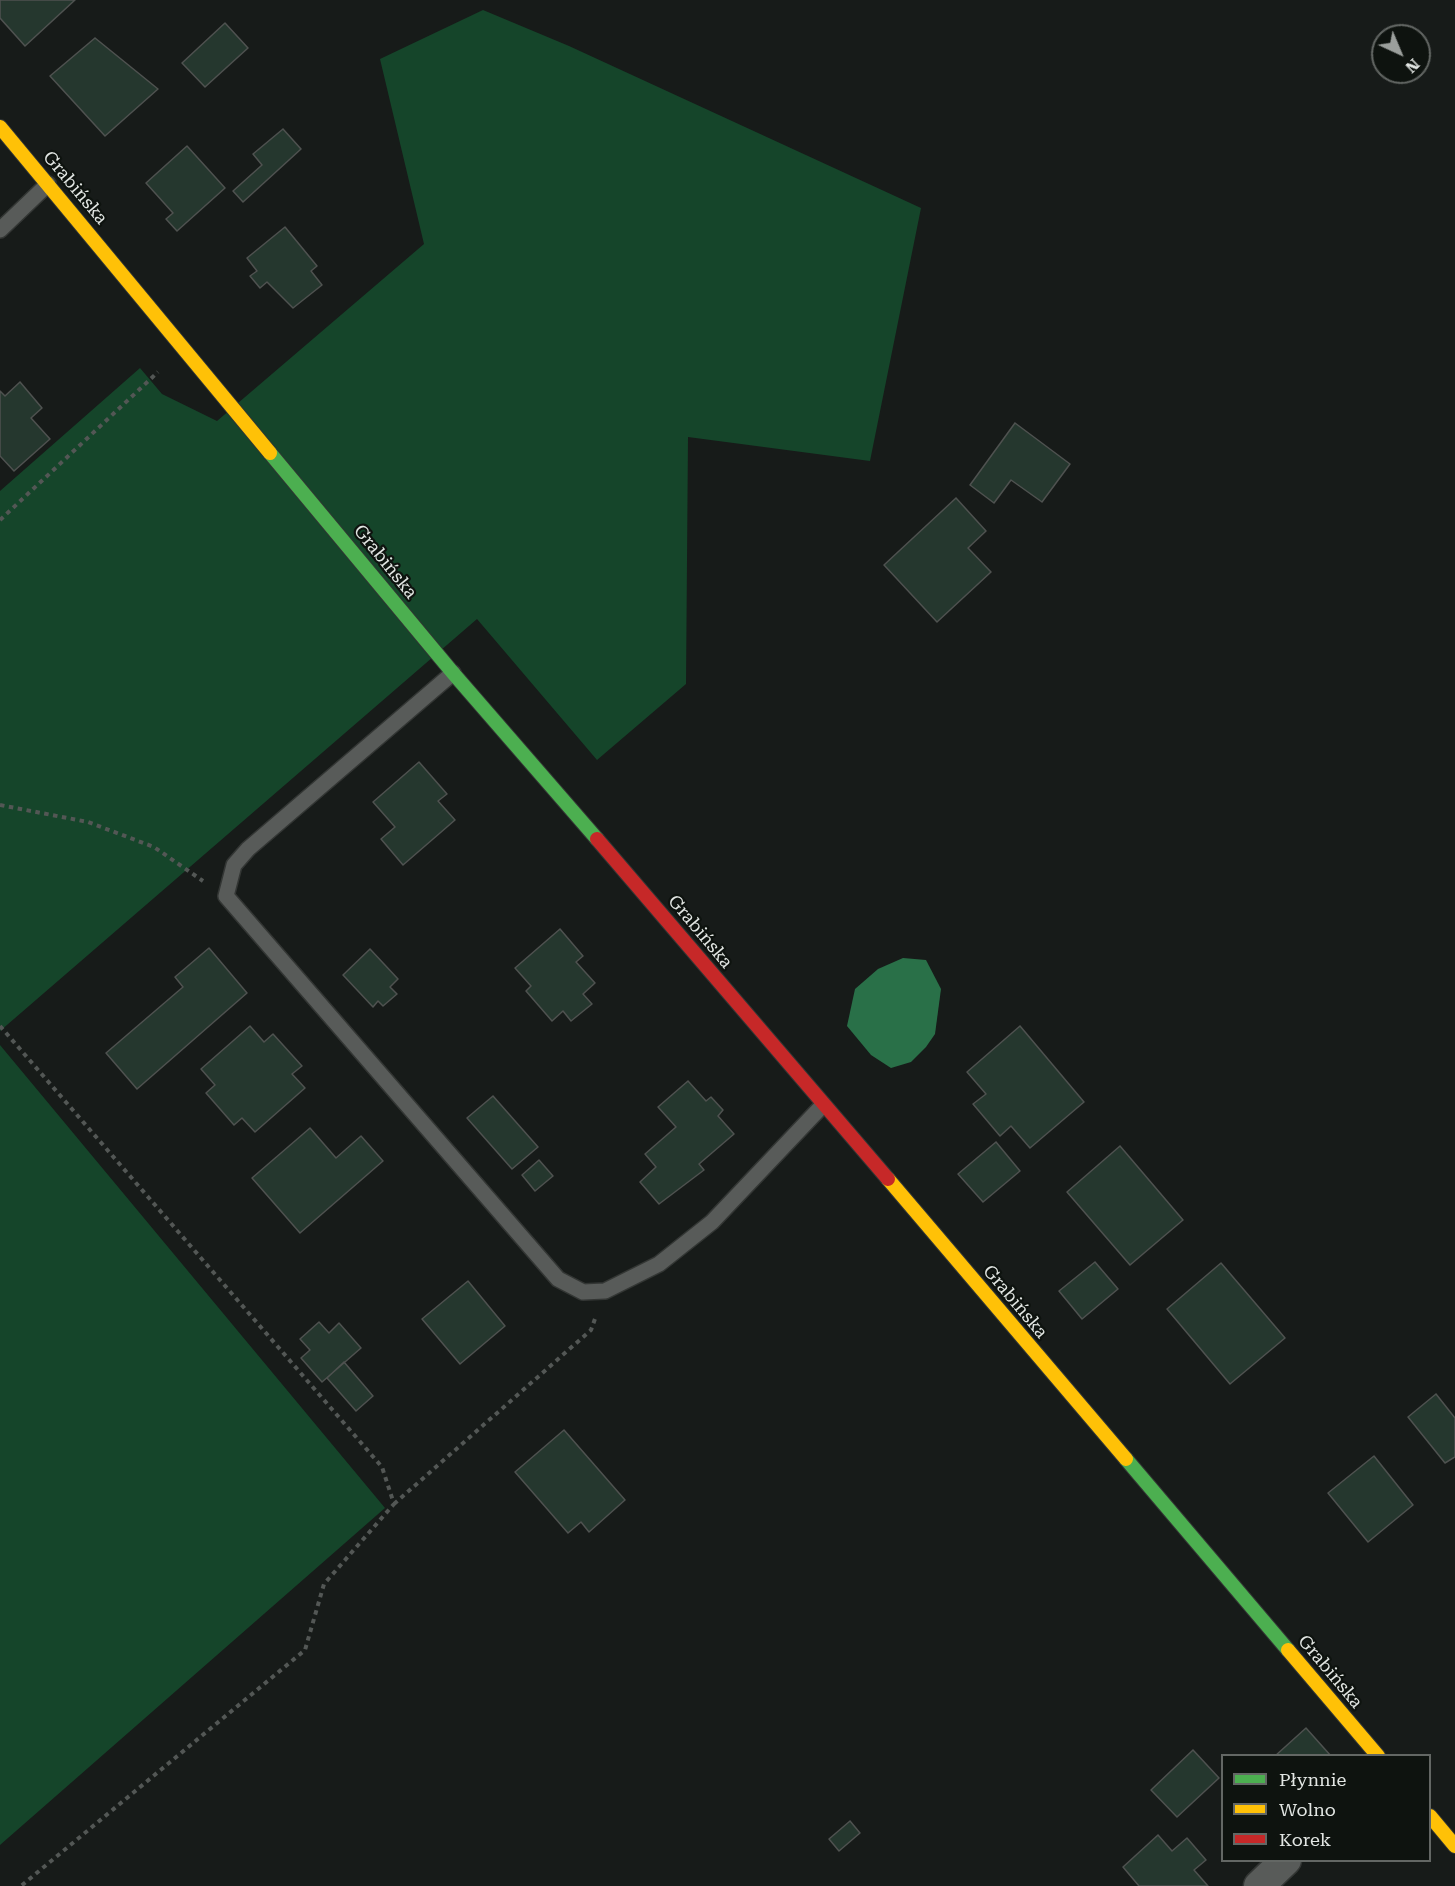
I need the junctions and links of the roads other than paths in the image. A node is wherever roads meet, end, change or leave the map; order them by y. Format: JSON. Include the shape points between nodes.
{"nodes":[{"id":1,"x":0,"y":127,"type":"edge"},
{"id":2,"x":48,"y":184,"type":"junction"},
{"id":3,"x":0,"y":230,"type":"edge"},
{"id":4,"x":453,"y":673,"type":"junction"},
{"id":5,"x":823,"y":1105,"type":"junction"},
{"id":6,"x":1377,"y":1754,"type":"edge"},
{"id":7,"x":1431,"y":1817,"type":"edge"},
{"id":8,"x":1455,"y":1846,"type":"edge"},
{"id":9,"x":1284,"y":1862,"type":"edge"},
{"id":10,"x":1259,"y":1886,"type":"edge"}],
"edges":[{"from":1,"to":2,"type":"street","name":"Grabińska"},
{"from":2,"to":3,"type":"lane"},
{"from":2,"to":4,"type":"street","name":"Grabińska"},
{"from":4,"to":5,"type":"street","name":"Grabińska"},
{"from":4,"to":5,"type":"lane","via":[[248,849],[234,866],[226,896],[558,1279],[583,1292],[605,1291],[659,1264],[712,1222]]},
{"from":5,"to":6,"type":"street","name":"Grabińska"},
{"from":7,"to":8,"type":"street"},
{"from":9,"to":10,"type":"street"}]}
